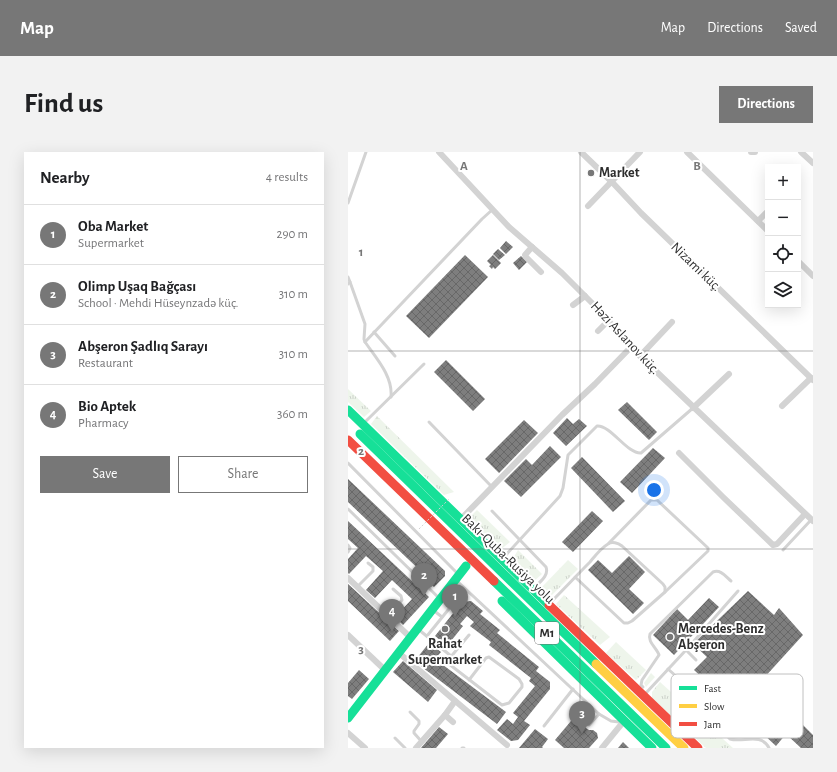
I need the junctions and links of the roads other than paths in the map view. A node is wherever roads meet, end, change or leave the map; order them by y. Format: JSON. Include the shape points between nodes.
{"nodes":[{"id":1,"x":366,"y":152,"type":"edge"},
{"id":2,"x":439,"y":152,"type":"edge"},
{"id":3,"x":581,"y":152,"type":"edge"},
{"id":4,"x":640,"y":152,"type":"edge"},
{"id":5,"x":687,"y":152,"type":"edge"},
{"id":6,"x":751,"y":152,"type":"edge"},
{"id":7,"x":755,"y":152,"type":"edge"},
{"id":8,"x":801,"y":152,"type":"edge"},
{"id":9,"x":813,"y":163,"type":"edge"},
{"id":10,"x":612,"y":182,"type":"junction"},
{"id":11,"x":348,"y":202,"type":"edge"},
{"id":12,"x":588,"y":206,"type":"dead end"},
{"id":13,"x":492,"y":210,"type":"junction"},
{"id":14,"x":765,"y":214,"type":"edge"},
{"id":15,"x":758,"y":221,"type":"junction"},
{"id":16,"x":765,"y":228,"type":"edge"},
{"id":17,"x":532,"y":247,"type":"junction"},
{"id":18,"x":801,"y":264,"type":"edge"},
{"id":19,"x":541,"y":272,"type":"dead end"},
{"id":20,"x":813,"y":276,"type":"edge"},
{"id":21,"x":348,"y":277,"type":"edge"},
{"id":22,"x":349,"y":283,"type":"edge"},
{"id":23,"x":585,"y":296,"type":"junction"},
{"id":24,"x":573,"y":305,"type":"dead end"},
{"id":25,"x":609,"y":320,"type":"junction"},
{"id":26,"x":672,"y":322,"type":"dead end"},
{"id":27,"x":598,"y":331,"type":"dead end"},
{"id":28,"x":374,"y":332,"type":"junction"},
{"id":29,"x":365,"y":342,"type":"junction"},
{"id":30,"x":631,"y":347,"type":"junction"},
{"id":31,"x":395,"y":356,"type":"dead end"},
{"id":32,"x":640,"y":356,"type":"junction"},
{"id":33,"x":424,"y":364,"type":"dead end"},
{"id":34,"x":728,"y":374,"type":"dead end"},
{"id":35,"x":812,"y":379,"type":"edge"},
{"id":36,"x":391,"y":396,"type":"junction"},
{"id":37,"x":782,"y":406,"type":"dead end"},
{"id":38,"x":693,"y":408,"type":"junction"},
{"id":39,"x":348,"y":410,"type":"edge"},
{"id":40,"x":348,"y":422,"type":"edge"},
{"id":41,"x":429,"y":422,"type":"dead end"},
{"id":42,"x":363,"y":425,"type":"junction"},
{"id":43,"x":348,"y":440,"type":"edge"},
{"id":44,"x":348,"y":451,"type":"edge"},
{"id":45,"x":679,"y":453,"type":"dead end"},
{"id":46,"x":348,"y":463,"type":"edge"},
{"id":47,"x":492,"y":487,"type":"junction"},
{"id":48,"x":348,"y":509,"type":"edge"},
{"id":49,"x":492,"y":511,"type":"dead end"},
{"id":50,"x":805,"y":514,"type":"junction"},
{"id":51,"x":461,"y":519,"type":"junction"},
{"id":52,"x":812,"y":520,"type":"edge"},
{"id":53,"x":520,"y":539,"type":"junction"},
{"id":54,"x":608,"y":543,"type":"junction"},
{"id":55,"x":348,"y":545,"type":"edge"},
{"id":56,"x":783,"y":550,"type":"dead end"},
{"id":57,"x":348,"y":552,"type":"edge"},
{"id":58,"x":501,"y":559,"type":"junction"},
{"id":59,"x":368,"y":563,"type":"dead end"},
{"id":60,"x":466,"y":566,"type":"junction"},
{"id":61,"x":457,"y":577,"type":"junction"},
{"id":62,"x":575,"y":577,"type":"junction"},
{"id":63,"x":348,"y":578,"type":"edge"},
{"id":64,"x":731,"y":581,"type":"dead end"},
{"id":65,"x":357,"y":587,"type":"junction"},
{"id":66,"x":393,"y":588,"type":"dead end"},
{"id":67,"x":465,"y":589,"type":"junction"},
{"id":68,"x":533,"y":590,"type":"junction"},
{"id":69,"x":738,"y":591,"type":"dead end"},
{"id":70,"x":665,"y":592,"type":"junction"},
{"id":71,"x":440,"y":599,"type":"junction"},
{"id":72,"x":549,"y":604,"type":"junction"},
{"id":73,"x":433,"y":610,"type":"junction"},
{"id":74,"x":388,"y":616,"type":"junction"},
{"id":75,"x":442,"y":617,"type":"junction"},
{"id":76,"x":418,"y":629,"type":"junction"},
{"id":77,"x":348,"y":635,"type":"edge"},
{"id":78,"x":469,"y":635,"type":"dead end"},
{"id":79,"x":427,"y":636,"type":"junction"},
{"id":80,"x":411,"y":638,"type":"junction"},
{"id":81,"x":686,"y":650,"type":"junction"},
{"id":82,"x":598,"y":652,"type":"junction"},
{"id":83,"x":399,"y":653,"type":"junction"},
{"id":84,"x":451,"y":656,"type":"junction"},
{"id":85,"x":696,"y":660,"type":"dead end"},
{"id":86,"x":668,"y":669,"type":"junction"},
{"id":87,"x":386,"y":671,"type":"junction"},
{"id":88,"x":674,"y":674,"type":"edge"},
{"id":89,"x":469,"y":680,"type":"junction"},
{"id":90,"x":573,"y":689,"type":"junction"},
{"id":91,"x":645,"y":694,"type":"junction"},
{"id":92,"x":630,"y":696,"type":"junction"},
{"id":93,"x":455,"y":701,"type":"junction"},
{"id":94,"x":410,"y":712,"type":"dead end"},
{"id":95,"x":599,"y":714,"type":"junction"},
{"id":96,"x":445,"y":715,"type":"junction"},
{"id":97,"x":348,"y":718,"type":"edge"},
{"id":98,"x":671,"y":720,"type":"edge"},
{"id":99,"x":624,"y":721,"type":"junction"},
{"id":100,"x":453,"y":722,"type":"dead end"},
{"id":101,"x":590,"y":724,"type":"dead end"},
{"id":102,"x":544,"y":726,"type":"dead end"},
{"id":103,"x":348,"y":733,"type":"edge"},
{"id":104,"x":671,"y":735,"type":"edge"},
{"id":105,"x":395,"y":738,"type":"dead end"},
{"id":106,"x":674,"y":738,"type":"edge"},
{"id":107,"x":688,"y":738,"type":"edge"},
{"id":108,"x":729,"y":738,"type":"edge"},
{"id":109,"x":422,"y":742,"type":"junction"},
{"id":110,"x":506,"y":745,"type":"dead end"},
{"id":111,"x":365,"y":748,"type":"edge"},
{"id":112,"x":405,"y":748,"type":"edge"},
{"id":113,"x":416,"y":748,"type":"edge"},
{"id":114,"x":602,"y":748,"type":"edge"},
{"id":115,"x":652,"y":748,"type":"edge"},
{"id":116,"x":666,"y":748,"type":"edge"},
{"id":117,"x":684,"y":748,"type":"edge"},
{"id":118,"x":698,"y":748,"type":"edge"},
{"id":119,"x":769,"y":748,"type":"edge"}],
"edges":[{"from":1,"to":11,"type":"lane"},
{"from":2,"to":13,"type":"street","name":"Həzi Aslanov küç."},
{"from":3,"to":10,"type":"street","name":"Nizami küç."},
{"from":4,"to":10,"type":"street"},
{"from":5,"to":15,"type":"street"},
{"from":6,"to":7,"type":"street"},
{"from":8,"to":9,"type":"street"},
{"from":10,"to":12,"type":"street"},
{"from":10,"to":35,"type":"street","name":"Nizami küç."},
{"from":13,"to":17,"type":"street","name":"Həzi Aslanov küç."},
{"from":13,"to":28,"type":"lane"},
{"from":14,"to":15,"type":"street"},
{"from":15,"to":16,"type":"street"},
{"from":17,"to":19,"type":"street","via":[[525,255]]},
{"from":17,"to":23,"type":"street","name":"Həzi Aslanov küç."},
{"from":18,"to":20,"type":"street"},
{"from":21,"to":22,"type":"lane"},
{"from":22,"to":29,"type":"lane","via":[[365,324]]},
{"from":23,"to":24,"type":"street"},
{"from":23,"to":25,"type":"street","name":"Həzi Aslanov küç."},
{"from":25,"to":27,"type":"street"},
{"from":25,"to":30,"type":"street","name":"Həzi Aslanov küç."},
{"from":26,"to":32,"type":"street"},
{"from":28,"to":29,"type":"lane"},
{"from":28,"to":31,"type":"lane"},
{"from":29,"to":36,"type":"lane","via":[[387,374],[392,388]]},
{"from":30,"to":32,"type":"street","name":"Həzi Aslanov küç."},
{"from":30,"to":47,"type":"street"},
{"from":32,"to":38,"type":"street","name":"Həzi Aslanov küç."},
{"from":33,"to":36,"type":"lane"},
{"from":34,"to":38,"type":"street"},
{"from":35,"to":37,"type":"street"},
{"from":36,"to":42,"type":"lane"},
{"from":38,"to":50,"type":"street","name":"Həzi Aslanov küç."},
{"from":38,"to":53,"type":"lane","via":[[641,453],[635,452],[604,428],[597,426],[568,455],[560,496]]},
{"from":39,"to":42,"type":"main road"},
{"from":40,"to":92,"type":"main road","name":"Bakı-Quba-Rusiya yolu","number":"M1"},
{"from":41,"to":47,"type":"lane"},
{"from":42,"to":51,"type":"main road"},
{"from":43,"to":116,"type":"main road","name":"Bakı-Quba-Rusiya yolu","number":"M1"},
{"from":44,"to":60,"type":"main road"},
{"from":45,"to":50,"type":"street","via":[[773,544],[777,544]]},
{"from":46,"to":61,"type":"lane"},
{"from":47,"to":51,"type":"street"},
{"from":48,"to":71,"type":"lane"},
{"from":49,"to":53,"type":"lane"},
{"from":50,"to":52,"type":"street","name":"Həzi Aslanov küç."},
{"from":51,"to":58,"type":"main road"},
{"from":52,"to":56,"type":"lane"},
{"from":53,"to":58,"type":"lane"},
{"from":53,"to":68,"type":"lane","via":[[548,571]]},
{"from":54,"to":62,"type":"lane"},
{"from":54,"to":70,"type":"lane","via":[[618,543],[622,546],[663,584]]},
{"from":54,"to":70,"type":"lane","via":[[651,500],[657,500],[708,548],[708,551]]},
{"from":55,"to":57,"type":"lane"},
{"from":58,"to":68,"type":"main road"},
{"from":59,"to":65,"type":"lane","via":[[373,571]]},
{"from":60,"to":61,"type":"main road"},
{"from":60,"to":99,"type":"main road"},
{"from":61,"to":67,"type":"lane"},
{"from":61,"to":71,"type":"main road"},
{"from":62,"to":70,"type":"lane","via":[[624,623],[632,621]]},
{"from":62,"to":72,"type":"lane"},
{"from":63,"to":65,"type":"street"},
{"from":64,"to":91,"type":"lane","via":[[721,572],[713,572],[650,634],[649,640],[659,655],[641,683]]},
{"from":65,"to":74,"type":"street"},
{"from":66,"to":74,"type":"lane","via":[[402,600]]},
{"from":67,"to":75,"type":"lane"},
{"from":67,"to":90,"type":"lane"},
{"from":68,"to":72,"type":"main road"},
{"from":69,"to":81,"type":"lane"},
{"from":71,"to":73,"type":"main road"},
{"from":72,"to":82,"type":"main road"},
{"from":73,"to":75,"type":"lane"},
{"from":73,"to":76,"type":"main road"},
{"from":74,"to":80,"type":"street"},
{"from":75,"to":79,"type":"lane"},
{"from":76,"to":79,"type":"lane"},
{"from":76,"to":80,"type":"main road"},
{"from":77,"to":87,"type":"street"},
{"from":78,"to":84,"type":"lane"},
{"from":79,"to":84,"type":"lane"},
{"from":80,"to":83,"type":"main road"},
{"from":81,"to":85,"type":"lane"},
{"from":81,"to":86,"type":"lane"},
{"from":82,"to":91,"type":"main road"},
{"from":82,"to":92,"type":"main road"},
{"from":83,"to":87,"type":"main road"},
{"from":83,"to":93,"type":"street"},
{"from":84,"to":89,"type":"lane","via":[[449,664]]},
{"from":86,"to":88,"type":"lane"},
{"from":86,"to":91,"type":"lane"},
{"from":87,"to":97,"type":"main road"},
{"from":89,"to":89,"type":"lane","via":[[502,705],[509,703],[522,687],[519,679],[489,657]]},
{"from":90,"to":95,"type":"lane"},
{"from":90,"to":102,"type":"lane"},
{"from":91,"to":98,"type":"main road"},
{"from":92,"to":104,"type":"main road","name":"Bakı-Quba-Rusiya yolu","number":"M1"},
{"from":93,"to":96,"type":"street"},
{"from":93,"to":110,"type":"street"},
{"from":94,"to":109,"type":"lane","via":[[419,721],[414,733]]},
{"from":95,"to":99,"type":"lane","via":[[611,721]]},
{"from":95,"to":101,"type":"lane"},
{"from":96,"to":100,"type":"street"},
{"from":96,"to":109,"type":"street"},
{"from":99,"to":114,"type":"street"},
{"from":99,"to":115,"type":"main road"},
{"from":103,"to":111,"type":"street"},
{"from":105,"to":112,"type":"lane"},
{"from":106,"to":117,"type":"main road","name":"Bakı-Quba-Rusiya yolu","number":"M1"},
{"from":107,"to":118,"type":"main road"},
{"from":108,"to":119,"type":"lane","via":[[759,739]]},
{"from":109,"to":113,"type":"street"}]}
